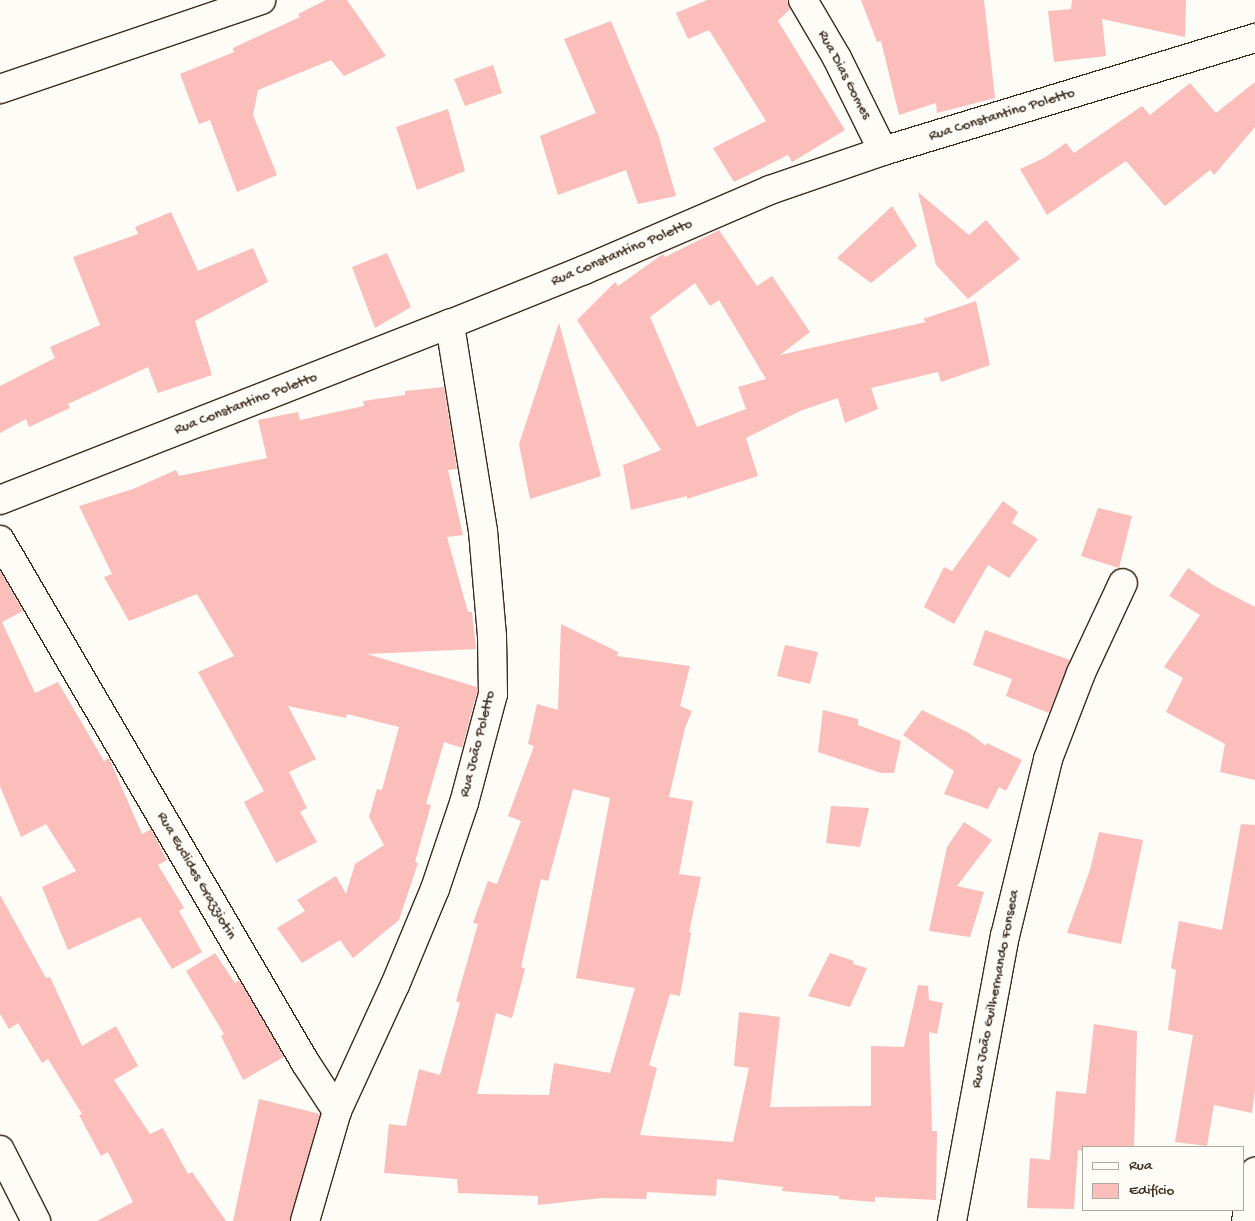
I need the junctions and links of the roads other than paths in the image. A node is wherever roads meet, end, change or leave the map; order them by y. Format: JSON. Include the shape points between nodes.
{"nodes":[{"id":1,"x":261,"y":0,"type":"edge"},
{"id":2,"x":803,"y":0,"type":"edge"},
{"id":3,"x":1255,"y":38,"type":"edge"},
{"id":4,"x":0,"y":89,"type":"edge"},
{"id":5,"x":883,"y":150,"type":"junction"},
{"id":6,"x":450,"y":324,"type":"junction"},
{"id":7,"x":0,"y":500,"type":"edge"},
{"id":8,"x":0,"y":540,"type":"edge"},
{"id":9,"x":1123,"y":583,"type":"dead end"},
{"id":10,"x":337,"y":1111,"type":"junction"},
{"id":11,"x":0,"y":1150,"type":"edge"},
{"id":12,"x":1255,"y":1172,"type":"edge"},
{"id":13,"x":36,"y":1221,"type":"edge"},
{"id":14,"x":305,"y":1221,"type":"edge"},
{"id":15,"x":952,"y":1221,"type":"edge"},
{"id":16,"x":1246,"y":1221,"type":"edge"}],
"edges":[{"from":1,"to":4,"type":"street"},
{"from":2,"to":5,"type":"street","name":"Rua Dias Gomes","via":[[837,58]]},
{"from":3,"to":5,"type":"street","name":"Rua Constantino Poletto"},
{"from":5,"to":6,"type":"street","name":"Rua Constantino Poletto","via":[[770,190]]},
{"from":6,"to":7,"type":"street","name":"Rua Constantino Poletto"},
{"from":6,"to":10,"type":"street","name":"Rua João Poletto","via":[[483,531],[492,636],[493,694],[464,804],[435,889],[395,986]]},
{"from":8,"to":10,"type":"street","name":"Rua Euclides Grazziotin","via":[[304,1062]]},
{"from":9,"to":15,"type":"street","name":"Rua João Guilhermando Fonseca","via":[[1081,673],[1048,759],[1005,936]]},
{"from":10,"to":14,"type":"street"},
{"from":11,"to":13,"type":"street"},
{"from":12,"to":16,"type":"street"}]}
